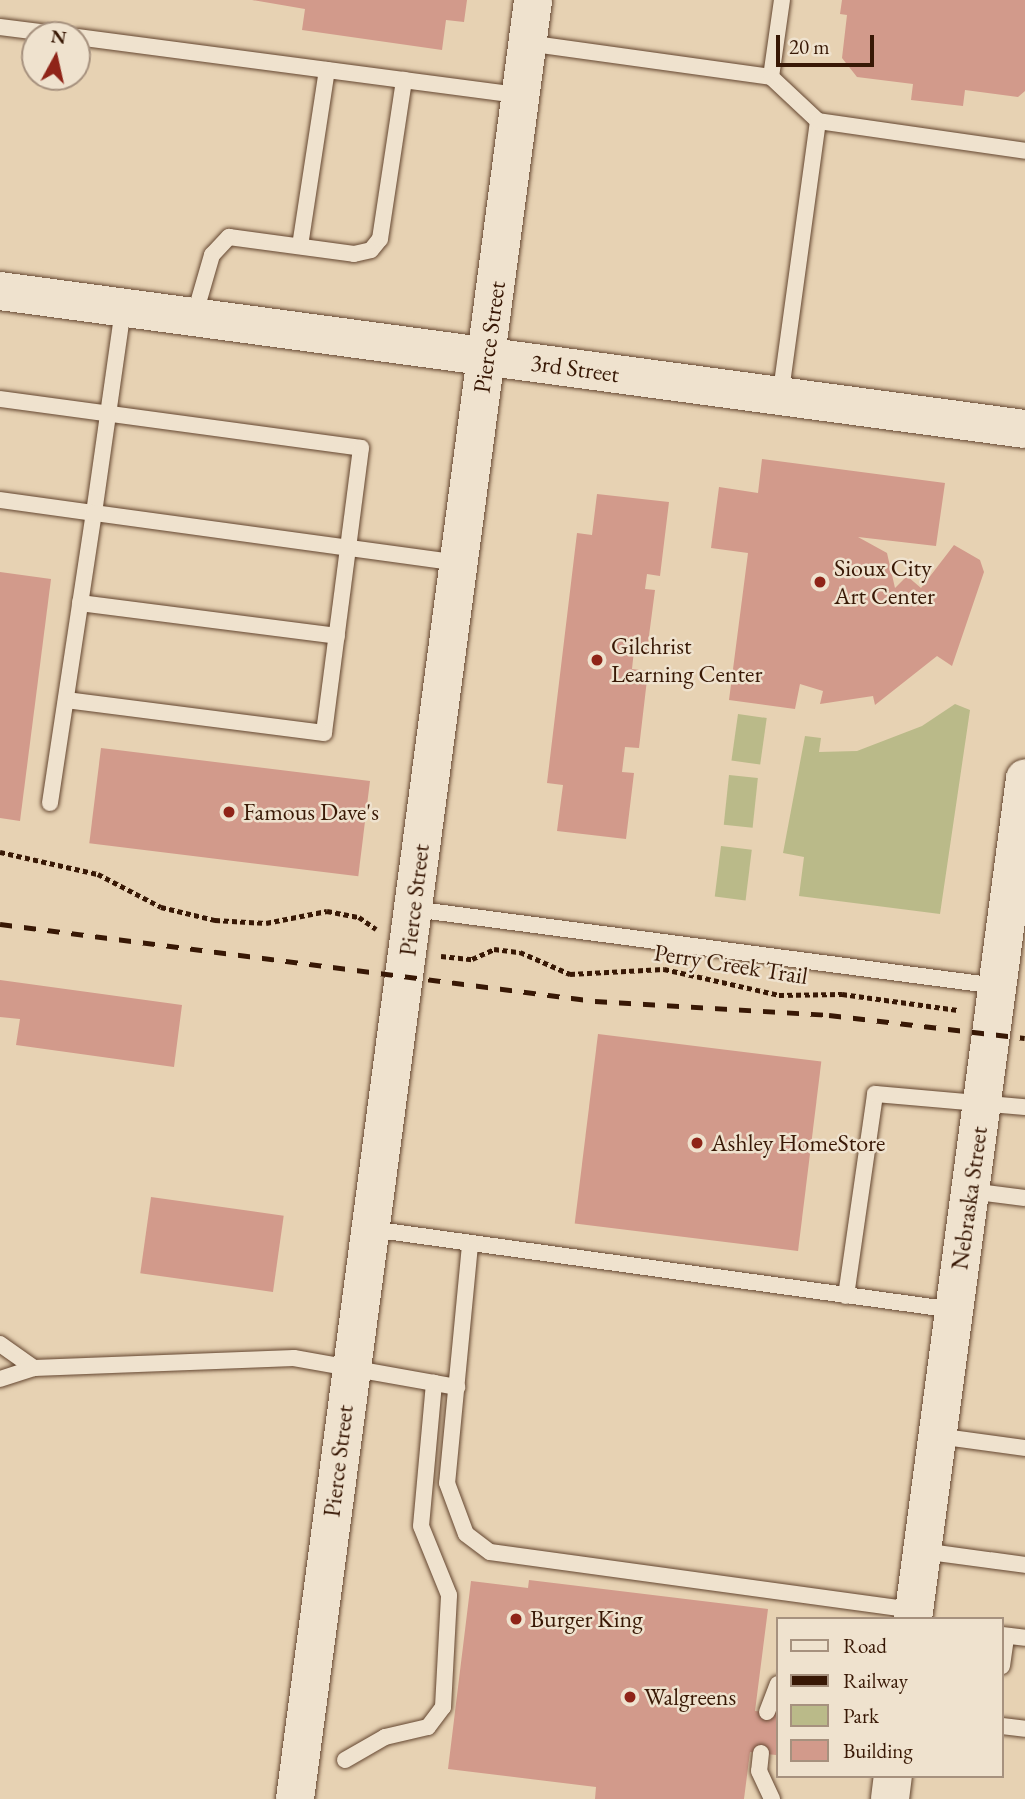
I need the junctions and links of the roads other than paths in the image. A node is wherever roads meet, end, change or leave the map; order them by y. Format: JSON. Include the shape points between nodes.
{"nodes":[{"id":1,"x":533,"y":0,"type":"edge"},
{"id":2,"x":782,"y":0,"type":"edge"},
{"id":3,"x":0,"y":27,"type":"edge"},
{"id":4,"x":21,"y":30,"type":"edge"},
{"id":5,"x":91,"y":39,"type":"edge"},
{"id":6,"x":527,"y":43,"type":"junction"},
{"id":7,"x":327,"y":70,"type":"junction"},
{"id":8,"x":771,"y":77,"type":"junction"},
{"id":9,"x":404,"y":80,"type":"junction"},
{"id":10,"x":520,"y":95,"type":"junction"},
{"id":11,"x":818,"y":121,"type":"junction"},
{"id":12,"x":1025,"y":150,"type":"edge"},
{"id":13,"x":300,"y":246,"type":"junction"},
{"id":14,"x":0,"y":291,"type":"edge"},
{"id":15,"x":123,"y":307,"type":"junction"},
{"id":16,"x":194,"y":317,"type":"junction"},
{"id":17,"x":486,"y":356,"type":"junction"},
{"id":18,"x":780,"y":398,"type":"junction"},
{"id":19,"x":0,"y":399,"type":"edge"},
{"id":20,"x":108,"y":414,"type":"junction"},
{"id":21,"x":1025,"y":429,"type":"edge"},
{"id":22,"x":0,"y":500,"type":"edge"},
{"id":23,"x":94,"y":513,"type":"junction"},
{"id":24,"x":349,"y":549,"type":"junction"},
{"id":25,"x":459,"y":563,"type":"junction"},
{"id":26,"x":80,"y":603,"type":"junction"},
{"id":27,"x":337,"y":636,"type":"junction"},
{"id":28,"x":66,"y":700,"type":"junction"},
{"id":29,"x":1025,"y":778,"type":"edge"},
{"id":30,"x":51,"y":803,"type":"dead end"},
{"id":31,"x":413,"y":909,"type":"junction"},
{"id":32,"x":995,"y":1000,"type":"junction"},
{"id":33,"x":983,"y":1101,"type":"junction"},
{"id":34,"x":1025,"y":1107,"type":"edge"},
{"id":35,"x":970,"y":1191,"type":"junction"},
{"id":36,"x":1025,"y":1198,"type":"edge"},
{"id":37,"x":367,"y":1228,"type":"junction"},
{"id":38,"x":470,"y":1245,"type":"junction"},
{"id":39,"x":846,"y":1296,"type":"junction"},
{"id":40,"x":954,"y":1311,"type":"junction"},
{"id":41,"x":0,"y":1343,"type":"edge"},
{"id":42,"x":34,"y":1368,"type":"junction"},
{"id":43,"x":350,"y":1368,"type":"junction"},
{"id":44,"x":0,"y":1379,"type":"edge"},
{"id":45,"x":434,"y":1382,"type":"junction"},
{"id":46,"x":457,"y":1387,"type":"junction"},
{"id":47,"x":937,"y":1436,"type":"junction"},
{"id":48,"x":1025,"y":1448,"type":"edge"},
{"id":49,"x":922,"y":1551,"type":"junction"},
{"id":50,"x":1025,"y":1565,"type":"edge"},
{"id":51,"x":914,"y":1614,"type":"edge"},
{"id":52,"x":1004,"y":1636,"type":"edge"},
{"id":53,"x":1025,"y":1638,"type":"edge"},
{"id":54,"x":776,"y":1689,"type":"edge"},
{"id":55,"x":767,"y":1712,"type":"dead end"},
{"id":56,"x":1004,"y":1726,"type":"edge"},
{"id":57,"x":1025,"y":1729,"type":"edge"},
{"id":58,"x":761,"y":1753,"type":"dead end"},
{"id":59,"x":345,"y":1760,"type":"dead end"},
{"id":60,"x":893,"y":1778,"type":"edge"},
{"id":61,"x":295,"y":1799,"type":"edge"},
{"id":62,"x":772,"y":1799,"type":"edge"},
{"id":63,"x":890,"y":1799,"type":"edge"}],
"edges":[{"from":1,"to":6,"type":"main road","name":"Pierce Street"},
{"from":2,"to":8,"type":"lane"},
{"from":3,"to":4,"type":"lane"},
{"from":5,"to":7,"type":"lane"},
{"from":6,"to":8,"type":"lane"},
{"from":6,"to":10,"type":"main road","name":"Pierce Street"},
{"from":7,"to":9,"type":"lane"},
{"from":7,"to":13,"type":"lane"},
{"from":8,"to":11,"type":"lane"},
{"from":9,"to":10,"type":"lane"},
{"from":9,"to":13,"type":"lane","via":[[380,239],[354,254]]},
{"from":10,"to":17,"type":"main road","name":"Pierce Street"},
{"from":11,"to":12,"type":"lane"},
{"from":11,"to":18,"type":"lane"},
{"from":13,"to":16,"type":"lane","via":[[244,237],[219,243]]},
{"from":14,"to":15,"type":"main road","name":"3rd Street"},
{"from":15,"to":16,"type":"main road","name":"3rd Street"},
{"from":15,"to":20,"type":"lane"},
{"from":16,"to":17,"type":"main road","name":"3rd Street"},
{"from":17,"to":18,"type":"main road","name":"3rd Street"},
{"from":17,"to":25,"type":"main road","name":"Pierce Street"},
{"from":18,"to":21,"type":"main road","name":"3rd Street"},
{"from":19,"to":20,"type":"lane"},
{"from":20,"to":23,"type":"lane"},
{"from":20,"to":24,"type":"lane","via":[[361,448]]},
{"from":22,"to":23,"type":"lane"},
{"from":23,"to":24,"type":"lane"},
{"from":23,"to":26,"type":"lane"},
{"from":24,"to":25,"type":"lane"},
{"from":24,"to":27,"type":"lane"},
{"from":25,"to":31,"type":"main road","name":"Pierce Street"},
{"from":26,"to":27,"type":"lane"},
{"from":26,"to":28,"type":"lane"},
{"from":27,"to":28,"type":"lane","via":[[324,733]]},
{"from":28,"to":30,"type":"lane"},
{"from":29,"to":32,"type":"main road","name":"Nebraska Street"},
{"from":31,"to":32,"type":"lane"},
{"from":31,"to":37,"type":"main road","name":"Pierce Street"},
{"from":32,"to":33,"type":"main road","name":"Nebraska Street"},
{"from":33,"to":34,"type":"lane"},
{"from":33,"to":35,"type":"main road","name":"Nebraska Street"},
{"from":33,"to":39,"type":"lane","via":[[874,1094]]},
{"from":35,"to":36,"type":"lane"},
{"from":35,"to":40,"type":"main road","name":"Nebraska Street"},
{"from":37,"to":38,"type":"lane"},
{"from":37,"to":43,"type":"main road","name":"Pierce Street"},
{"from":38,"to":39,"type":"lane"},
{"from":38,"to":46,"type":"lane"},
{"from":39,"to":40,"type":"lane"},
{"from":40,"to":47,"type":"main road","name":"Nebraska Street"},
{"from":41,"to":42,"type":"lane"},
{"from":42,"to":43,"type":"lane","via":[[294,1358]]},
{"from":42,"to":44,"type":"lane"},
{"from":43,"to":45,"type":"lane"},
{"from":43,"to":61,"type":"main road","name":"Pierce Street"},
{"from":45,"to":46,"type":"lane"},
{"from":45,"to":59,"type":"lane","via":[[421,1526],[449,1595],[443,1707],[428,1727],[385,1737]]},
{"from":46,"to":51,"type":"lane","via":[[447,1483],[466,1534],[490,1552]]},
{"from":47,"to":48,"type":"lane"},
{"from":47,"to":49,"type":"main road","name":"Nebraska Street"},
{"from":49,"to":50,"type":"lane"},
{"from":49,"to":51,"type":"main road","name":"Nebraska Street"},
{"from":52,"to":53,"type":"lane"},
{"from":54,"to":55,"type":"lane"},
{"from":56,"to":57,"type":"lane"},
{"from":58,"to":62,"type":"lane","via":[[760,1771]]},
{"from":60,"to":63,"type":"main road"}]}
